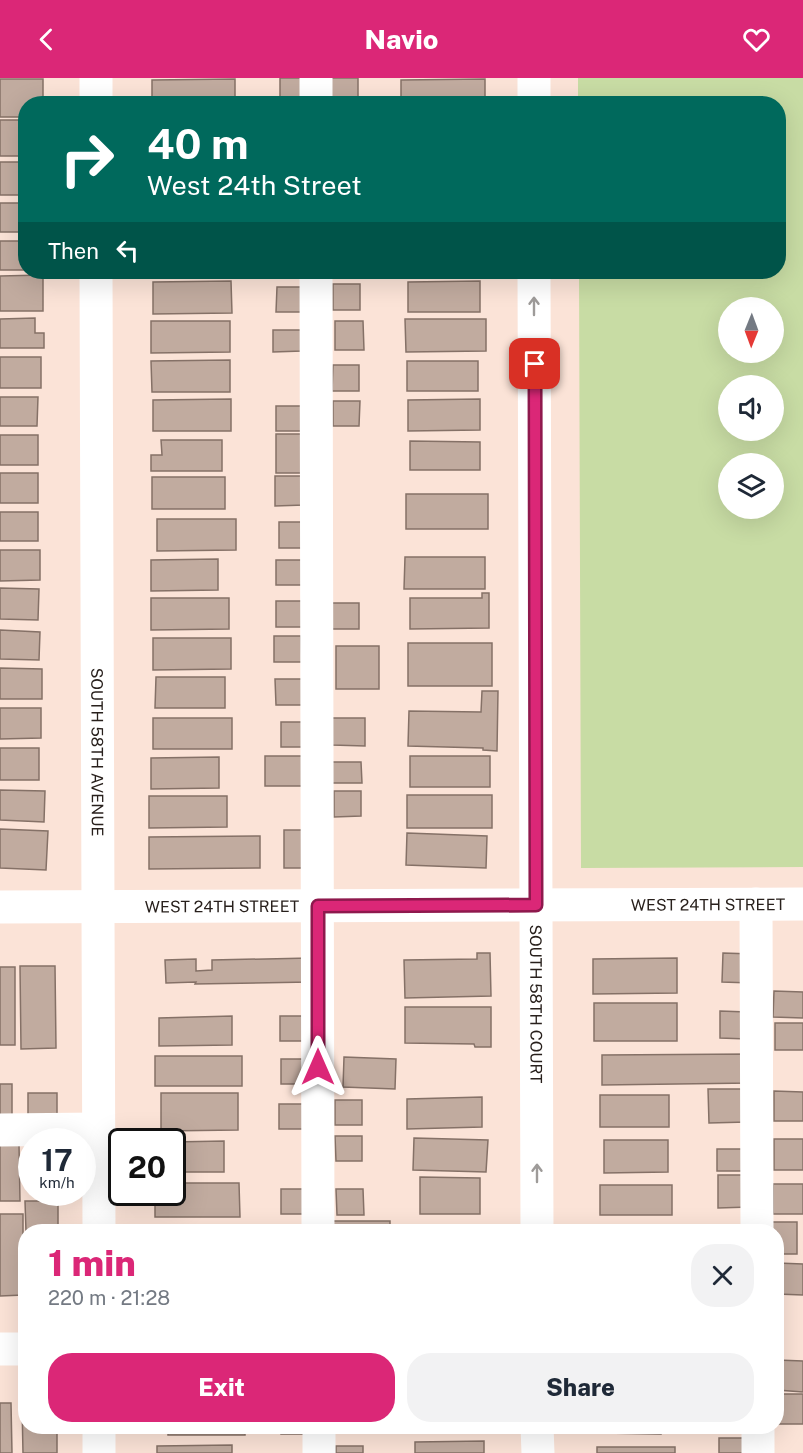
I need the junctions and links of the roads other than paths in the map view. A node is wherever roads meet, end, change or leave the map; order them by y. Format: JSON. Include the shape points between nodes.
{"nodes":[{"id":1,"x":96,"y":78,"type":"edge"},
{"id":2,"x":316,"y":78,"type":"edge"},
{"id":3,"x":534,"y":78,"type":"edge"},
{"id":4,"x":96,"y":96,"type":"edge"},
{"id":5,"x":316,"y":96,"type":"edge"},
{"id":6,"x":534,"y":96,"type":"edge"},
{"id":7,"x":96,"y":279,"type":"edge"},
{"id":8,"x":316,"y":279,"type":"edge"},
{"id":9,"x":534,"y":279,"type":"edge"},
{"id":10,"x":756,"y":904,"type":"junction"},
{"id":11,"x":803,"y":904,"type":"edge"},
{"id":12,"x":536,"y":905,"type":"junction"},
{"id":13,"x":318,"y":906,"type":"junction"},
{"id":14,"x":0,"y":907,"type":"edge"},
{"id":15,"x":98,"y":907,"type":"junction"},
{"id":16,"x":98,"y":1129,"type":"junction"},
{"id":17,"x":0,"y":1130,"type":"edge"},
{"id":18,"x":99,"y":1224,"type":"edge"},
{"id":19,"x":318,"y":1224,"type":"edge"},
{"id":20,"x":537,"y":1224,"type":"edge"},
{"id":21,"x":757,"y":1224,"type":"edge"},
{"id":22,"x":0,"y":1349,"type":"edge"},
{"id":23,"x":18,"y":1349,"type":"edge"},
{"id":24,"x":99,"y":1434,"type":"edge"},
{"id":25,"x":319,"y":1434,"type":"edge"},
{"id":26,"x":537,"y":1434,"type":"edge"},
{"id":27,"x":758,"y":1434,"type":"edge"},
{"id":28,"x":99,"y":1453,"type":"edge"},
{"id":29,"x":319,"y":1453,"type":"edge"},
{"id":30,"x":537,"y":1453,"type":"edge"},
{"id":31,"x":758,"y":1453,"type":"edge"}],
"edges":[{"from":1,"to":4,"type":"street"},
{"from":2,"to":5,"type":"street"},
{"from":3,"to":6,"type":"street"},
{"from":7,"to":15,"type":"street","name":"SOUTH 58TH AVENUE"},
{"from":8,"to":13,"type":"street"},
{"from":12,"to":9,"type":"street","name":"SOUTH 58TH COURT","one_way":true},
{"from":10,"to":11,"type":"street","name":"WEST 24TH STREET"},
{"from":10,"to":12,"type":"street","name":"WEST 24TH STREET"},
{"from":10,"to":21,"type":"street"},
{"from":12,"to":13,"type":"street","name":"WEST 24TH STREET"},
{"from":20,"to":12,"type":"street","name":"SOUTH 58TH COURT","one_way":true},
{"from":13,"to":15,"type":"street","name":"WEST 24TH STREET"},
{"from":13,"to":19,"type":"street"},
{"from":14,"to":15,"type":"street","name":"WEST 24TH STREET"},
{"from":15,"to":16,"type":"street","name":"SOUTH 58TH AVENUE"},
{"from":16,"to":17,"type":"street"},
{"from":16,"to":18,"type":"street","name":"SOUTH 58TH AVENUE"},
{"from":22,"to":23,"type":"street"},
{"from":24,"to":28,"type":"street"},
{"from":25,"to":29,"type":"street"},
{"from":26,"to":30,"type":"street"},
{"from":27,"to":31,"type":"street"}]}
